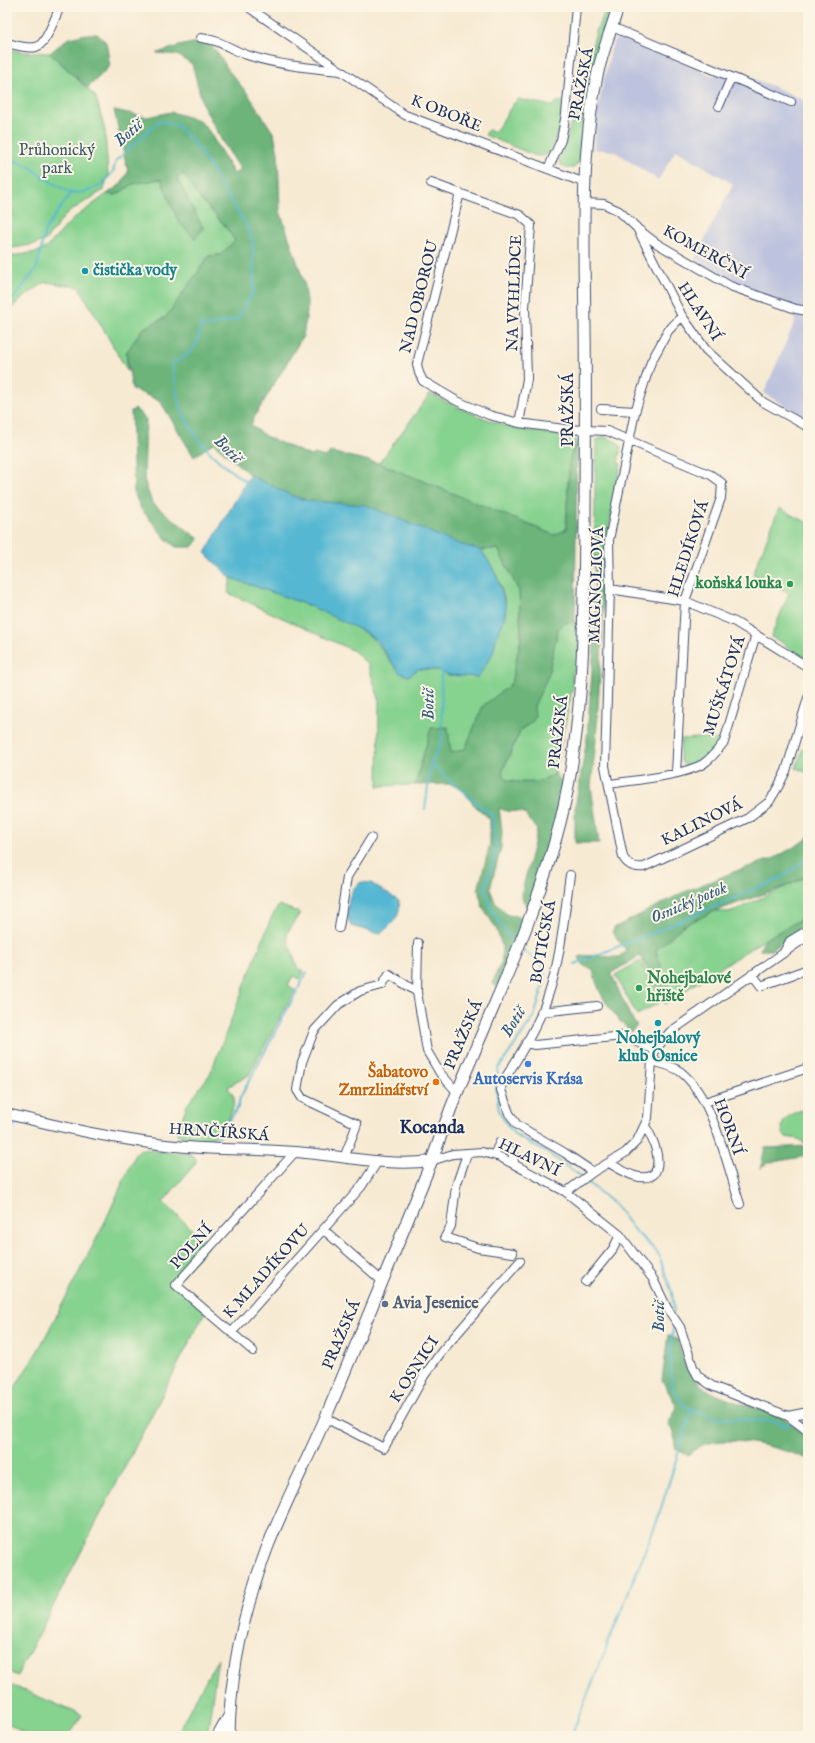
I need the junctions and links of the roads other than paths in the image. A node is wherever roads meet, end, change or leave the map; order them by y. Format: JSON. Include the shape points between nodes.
{"nodes":[{"id":1,"x":60,"y":7,"type":"edge"},
{"id":2,"x":248,"y":7,"type":"edge"},
{"id":3,"x":576,"y":7,"type":"edge"},
{"id":4,"x":618,"y":7,"type":"edge"},
{"id":5,"x":612,"y":27,"type":"junction"},
{"id":6,"x":201,"y":38,"type":"dead end"},
{"id":7,"x":7,"y":43,"type":"edge"},
{"id":8,"x":344,"y":72,"type":"junction"},
{"id":9,"x":731,"y":78,"type":"junction"},
{"id":10,"x":791,"y":102,"type":"dead end"},
{"id":11,"x":719,"y":106,"type":"dead end"},
{"id":12,"x":548,"y":170,"type":"junction"},
{"id":13,"x":432,"y":183,"type":"dead end"},
{"id":14,"x":585,"y":183,"type":"junction"},
{"id":15,"x":460,"y":193,"type":"junction"},
{"id":16,"x":585,"y":203,"type":"junction"},
{"id":17,"x":637,"y":228,"type":"junction"},
{"id":18,"x":808,"y":311,"type":"edge"},
{"id":19,"x":682,"y":316,"type":"junction"},
{"id":20,"x":601,"y":409,"type":"dead end"},
{"id":21,"x":635,"y":411,"type":"junction"},
{"id":22,"x":519,"y":424,"type":"junction"},
{"id":23,"x":808,"y":427,"type":"edge"},
{"id":24,"x":585,"y":430,"type":"junction"},
{"id":25,"x":629,"y":440,"type":"junction"},
{"id":26,"x":610,"y":589,"type":"junction"},
{"id":27,"x":685,"y":601,"type":"junction"},
{"id":28,"x":756,"y":634,"type":"junction"},
{"id":29,"x":808,"y":667,"type":"edge"},
{"id":30,"x":808,"y":698,"type":"edge"},
{"id":31,"x":676,"y":772,"type":"junction"},
{"id":32,"x":609,"y":784,"type":"junction"},
{"id":33,"x":371,"y":838,"type":"dead end"},
{"id":34,"x":630,"y":865,"type":"joint"},
{"id":35,"x":570,"y":875,"type":"dead end"},
{"id":36,"x":339,"y":928,"type":"dead end"},
{"id":37,"x":808,"y":930,"type":"edge"},
{"id":38,"x":808,"y":936,"type":"edge"},
{"id":39,"x":418,"y":943,"type":"dead end"},
{"id":40,"x":784,"y":952,"type":"junction"},
{"id":41,"x":808,"y":969,"type":"edge"},
{"id":42,"x":752,"y":974,"type":"junction"},
{"id":43,"x":417,"y":992,"type":"junction"},
{"id":44,"x":597,"y":1006,"type":"dead end"},
{"id":45,"x":541,"y":1012,"type":"junction"},
{"id":46,"x":526,"y":1043,"type":"junction"},
{"id":47,"x":655,"y":1050,"type":"junction"},
{"id":48,"x":652,"y":1061,"type":"junction"},
{"id":49,"x":808,"y":1068,"type":"edge"},
{"id":50,"x":457,"y":1092,"type":"junction"},
{"id":51,"x":705,"y":1102,"type":"junction"},
{"id":52,"x":7,"y":1114,"type":"edge"},
{"id":53,"x":645,"y":1126,"type":"junction"},
{"id":54,"x":295,"y":1152,"type":"junction"},
{"id":55,"x":467,"y":1154,"type":"junction"},
{"id":56,"x":494,"y":1155,"type":"junction"},
{"id":57,"x":344,"y":1158,"type":"junction"},
{"id":58,"x":378,"y":1161,"type":"junction"},
{"id":59,"x":431,"y":1161,"type":"junction"},
{"id":60,"x":609,"y":1163,"type":"junction"},
{"id":61,"x":514,"y":1164,"type":"junction"},
{"id":62,"x":590,"y":1174,"type":"junction"},
{"id":63,"x":566,"y":1192,"type":"junction"},
{"id":64,"x":740,"y":1204,"type":"dead end"},
{"id":65,"x":324,"y":1230,"type":"junction"},
{"id":66,"x":620,"y":1235,"type":"junction"},
{"id":67,"x":513,"y":1253,"type":"dead end"},
{"id":68,"x":520,"y":1261,"type":"dead end"},
{"id":69,"x":382,"y":1281,"type":"junction"},
{"id":70,"x":586,"y":1282,"type":"dead end"},
{"id":71,"x":232,"y":1332,"type":"junction"},
{"id":72,"x":253,"y":1351,"type":"dead end"},
{"id":73,"x":808,"y":1412,"type":"edge"},
{"id":74,"x":325,"y":1418,"type":"junction"},
{"id":75,"x":792,"y":1419,"type":"junction"},
{"id":76,"x":808,"y":1431,"type":"edge"},
{"id":77,"x":230,"y":1712,"type":"junction"},
{"id":78,"x":218,"y":1736,"type":"edge"},
{"id":79,"x":229,"y":1736,"type":"edge"}],
"edges":[{"from":1,"to":7,"type":"street","via":[[44,42],[37,47]]},
{"from":2,"to":8,"type":"street","name":"K OBOŘE"},
{"from":3,"to":12,"type":"street","via":[[566,114],[561,140]]},
{"from":4,"to":5,"type":"main road","name":"PRAŽSKÁ"},
{"from":5,"to":9,"type":"street"},
{"from":5,"to":14,"type":"main road","name":"PRAŽSKÁ","via":[[598,73],[586,156]]},
{"from":6,"to":8,"type":"street","via":[[214,39],[245,55],[296,66]]},
{"from":8,"to":12,"type":"street","name":"K OBOŘE","via":[[405,115]]},
{"from":9,"to":10,"type":"street"},
{"from":9,"to":11,"type":"street"},
{"from":12,"to":14,"type":"street","name":"K OBOŘE"},
{"from":13,"to":15,"type":"street","name":"NA VYHLÍDCE"},
{"from":14,"to":16,"type":"main road","name":"PRAŽSKÁ"},
{"from":15,"to":22,"type":"street","name":"NA VYHLÍDCE","via":[[520,215],[532,225],[525,308],[527,379]]},
{"from":15,"to":22,"type":"street","name":"NAD OBOROU","via":[[417,364],[419,373],[423,381],[457,401]]},
{"from":16,"to":17,"type":"street","name":"HLAVNÍ","via":[[604,204],[619,211]]},
{"from":16,"to":24,"type":"main road","name":"PRAŽSKÁ"},
{"from":17,"to":18,"type":"street","name":"KOMERČNÍ","via":[[656,243],[730,286],[796,310]]},
{"from":17,"to":19,"type":"street","name":"HLAVNÍ"},
{"from":19,"to":21,"type":"street","name":"MAGNOLIOVÁ","via":[[668,331],[651,362]]},
{"from":19,"to":23,"type":"street","name":"HLAVNÍ","via":[[706,350],[763,402]]},
{"from":20,"to":21,"type":"street"},
{"from":21,"to":25,"type":"street","name":"MAGNOLIOVÁ"},
{"from":22,"to":24,"type":"street","name":"NAD OBOROU"},
{"from":24,"to":25,"type":"street","name":"HLEDÍKOVÁ","via":[[607,431]]},
{"from":24,"to":50,"type":"main road","name":"PRAŽSKÁ","via":[[583,656],[572,772],[548,866],[521,941]]},
{"from":25,"to":26,"type":"street","name":"MAGNOLIOVÁ","via":[[609,540]]},
{"from":25,"to":27,"type":"street","name":"HLEDÍKOVÁ","via":[[711,475],[722,483],[720,498]]},
{"from":26,"to":27,"type":"street"},
{"from":26,"to":32,"type":"street","name":"MAGNOLIOVÁ","via":[[605,766]]},
{"from":27,"to":28,"type":"street","via":[[735,622]]},
{"from":27,"to":31,"type":"street","name":"HLEDÍKOVÁ"},
{"from":28,"to":29,"type":"street"},
{"from":28,"to":31,"type":"street","name":"MUŠKÁTOVÁ","via":[[724,742],[715,755],[704,763],[690,770]]},
{"from":30,"to":34,"type":"street","name":"KALINOVÁ","via":[[786,771],[768,802],[748,818],[651,863],[640,868]]},
{"from":31,"to":32,"type":"street","name":"MUŠKÁTOVÁ"},
{"from":32,"to":34,"type":"street","name":"MAGNOLIOVÁ","via":[[624,857]]},
{"from":33,"to":36,"type":"street","via":[[347,877]]},
{"from":35,"to":45,"type":"street","name":"BOTIČSKÁ","via":[[557,965]]},
{"from":37,"to":40,"type":"street","via":[[790,942]]},
{"from":38,"to":40,"type":"street"},
{"from":39,"to":43,"type":"street"},
{"from":40,"to":42,"type":"street"},
{"from":41,"to":42,"type":"street","via":[[761,986]]},
{"from":42,"to":47,"type":"street","via":[[670,1032]]},
{"from":43,"to":50,"type":"street","via":[[427,1051],[440,1073]]},
{"from":43,"to":57,"type":"street","via":[[389,974],[382,985],[360,990],[338,1005],[314,1031],[302,1062],[298,1090],[302,1098],[357,1124]]},
{"from":44,"to":45,"type":"street"},
{"from":45,"to":46,"type":"street","name":"BOTIČSKÁ"},
{"from":46,"to":47,"type":"street","via":[[535,1045],[622,1036]]},
{"from":46,"to":62,"type":"street","name":"BOTIČSKÁ","via":[[501,1086],[512,1118],[524,1130],[559,1149]]},
{"from":47,"to":48,"type":"street"},
{"from":48,"to":51,"type":"street","name":"HORNÍ","via":[[674,1067],[681,1072],[694,1085]]},
{"from":48,"to":53,"type":"street","via":[[648,1118]]},
{"from":49,"to":51,"type":"street"},
{"from":50,"to":59,"type":"main road","name":"PRAŽSKÁ"},
{"from":51,"to":64,"type":"street","name":"HORNÍ","via":[[712,1116]]},
{"from":52,"to":54,"type":"street","name":"HRNČÍŘSKÁ","via":[[133,1140],[209,1149]]},
{"from":53,"to":60,"type":"street","name":"HLAVNÍ","via":[[632,1147]]},
{"from":53,"to":60,"type":"street","via":[[652,1136],[657,1155],[654,1174],[648,1178],[642,1177]]},
{"from":54,"to":57,"type":"street","name":"HRNČÍŘSKÁ"},
{"from":54,"to":71,"type":"street","name":"POLNÍ","via":[[176,1284]]},
{"from":55,"to":56,"type":"street","name":"HLAVNÍ","via":[[482,1152]]},
{"from":55,"to":59,"type":"street","name":"HLAVNÍ","via":[[453,1154]]},
{"from":55,"to":67,"type":"street","via":[[456,1186],[451,1226],[445,1237],[478,1248]]},
{"from":56,"to":61,"type":"street","name":"HLAVNÍ"},
{"from":56,"to":61,"type":"street","via":[[500,1142],[514,1155]]},
{"from":57,"to":58,"type":"street","name":"HRNČÍŘSKÁ"},
{"from":58,"to":59,"type":"street","name":"HRNČÍŘSKÁ"},
{"from":58,"to":65,"type":"street","name":"K MLADÍKOVU","via":[[361,1187]]},
{"from":59,"to":69,"type":"main road","name":"PRAŽSKÁ"},
{"from":60,"to":62,"type":"street","name":"HLAVNÍ"},
{"from":61,"to":63,"type":"street","name":"HLAVNÍ"},
{"from":62,"to":63,"type":"street","name":"HLAVNÍ"},
{"from":63,"to":66,"type":"street"},
{"from":65,"to":69,"type":"street","name":"K MLADÍKOVU"},
{"from":65,"to":71,"type":"street","name":"K MLADÍKOVU"},
{"from":66,"to":70,"type":"street"},
{"from":66,"to":75,"type":"street","via":[[653,1280],[667,1308],[680,1326],[692,1367],[698,1376],[712,1386]]},
{"from":68,"to":74,"type":"street","name":"K OSNICI","via":[[442,1351],[424,1376],[384,1448]]},
{"from":69,"to":74,"type":"main road","name":"PRAŽSKÁ"},
{"from":71,"to":72,"type":"street","name":"POLNÍ"},
{"from":73,"to":75,"type":"street"},
{"from":74,"to":77,"type":"main road","name":"PRAŽSKÁ","via":[[266,1551],[251,1595],[241,1634]]},
{"from":75,"to":76,"type":"street"},
{"from":77,"to":78,"type":"main road"},
{"from":77,"to":79,"type":"main road","name":"PRAŽSKÁ"}]}
